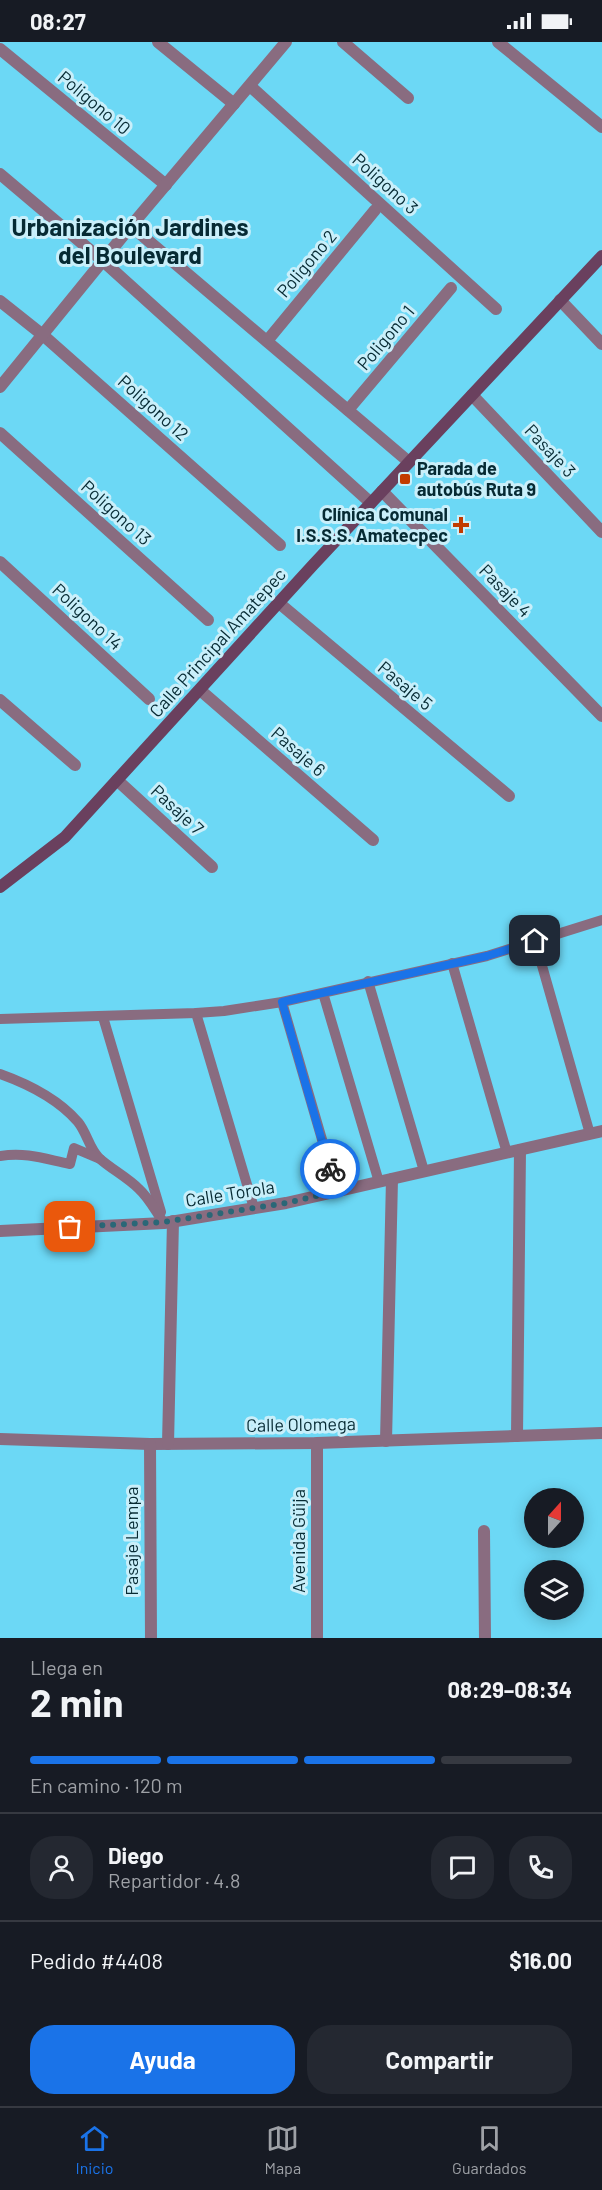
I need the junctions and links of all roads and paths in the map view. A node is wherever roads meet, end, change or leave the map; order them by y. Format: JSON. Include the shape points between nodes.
{"nodes":[{"id":1,"x":158,"y":42,"type":"edge"},
{"id":2,"x":286,"y":42,"type":"edge"},
{"id":3,"x":343,"y":42,"type":"edge"},
{"id":4,"x":498,"y":42,"type":"edge"},
{"id":5,"x":0,"y":49,"type":"edge"},
{"id":6,"x":249,"y":86,"type":"junction"},
{"id":7,"x":408,"y":98,"type":"dead end"},
{"id":8,"x":234,"y":104,"type":"junction"},
{"id":9,"x":602,"y":128,"type":"edge"},
{"id":10,"x":0,"y":174,"type":"edge"},
{"id":11,"x":166,"y":185,"type":"junction"},
{"id":12,"x":375,"y":210,"type":"dead end"},
{"id":13,"x":131,"y":226,"type":"junction"},
{"id":14,"x":602,"y":256,"type":"edge"},
{"id":15,"x":103,"y":261,"type":"junction"},
{"id":16,"x":451,"y":288,"type":"dead end"},
{"id":17,"x":560,"y":300,"type":"junction"},
{"id":18,"x":0,"y":301,"type":"edge"},
{"id":19,"x":496,"y":309,"type":"dead end"},
{"id":20,"x":44,"y":336,"type":"junction"},
{"id":21,"x":267,"y":341,"type":"junction"},
{"id":22,"x":602,"y":344,"type":"edge"},
{"id":23,"x":0,"y":387,"type":"edge"},
{"id":24,"x":472,"y":394,"type":"junction"},
{"id":25,"x":348,"y":410,"type":"junction"},
{"id":26,"x":0,"y":433,"type":"edge"},
{"id":27,"x":409,"y":462,"type":"junction"},
{"id":28,"x":382,"y":491,"type":"junction"},
{"id":29,"x":371,"y":503,"type":"junction"},
{"id":30,"x":602,"y":532,"type":"edge"},
{"id":31,"x":280,"y":545,"type":"dead end"},
{"id":32,"x":0,"y":562,"type":"edge"},
{"id":33,"x":279,"y":603,"type":"junction"},
{"id":34,"x":208,"y":620,"type":"dead end"},
{"id":35,"x":200,"y":690,"type":"junction"},
{"id":36,"x":149,"y":699,"type":"dead end"},
{"id":37,"x":0,"y":700,"type":"edge"},
{"id":38,"x":602,"y":716,"type":"edge"},
{"id":39,"x":75,"y":765,"type":"dead end"},
{"id":40,"x":117,"y":780,"type":"junction"},
{"id":41,"x":509,"y":796,"type":"dead end"},
{"id":42,"x":373,"y":840,"type":"dead end"},
{"id":43,"x":212,"y":867,"type":"dead end"},
{"id":44,"x":0,"y":887,"type":"edge"},
{"id":45,"x":602,"y":920,"type":"edge"},
{"id":46,"x":535,"y":941,"type":"junction"},
{"id":47,"x":452,"y":963,"type":"junction"},
{"id":48,"x":369,"y":981,"type":"junction"},
{"id":49,"x":323,"y":993,"type":"junction"},
{"id":50,"x":282,"y":1002,"type":"junction"},
{"id":51,"x":196,"y":1013,"type":"junction"},
{"id":52,"x":103,"y":1017,"type":"junction"},
{"id":53,"x":0,"y":1020,"type":"edge"},
{"id":54,"x":0,"y":1074,"type":"edge"},
{"id":55,"x":596,"y":1133,"type":"edge"},
{"id":56,"x":520,"y":1150,"type":"junction"},
{"id":57,"x":507,"y":1153,"type":"junction"},
{"id":58,"x":0,"y":1156,"type":"edge"},
{"id":59,"x":100,"y":1159,"type":"junction"},
{"id":60,"x":424,"y":1172,"type":"junction"},
{"id":61,"x":392,"y":1179,"type":"junction"},
{"id":62,"x":379,"y":1182,"type":"junction"},
{"id":63,"x":337,"y":1191,"type":"junction"},
{"id":64,"x":254,"y":1208,"type":"junction"},
{"id":65,"x":168,"y":1222,"type":"junction"},
{"id":66,"x":0,"y":1231,"type":"edge"},
{"id":67,"x":602,"y":1433,"type":"edge"},
{"id":68,"x":517,"y":1436,"type":"junction"},
{"id":69,"x":0,"y":1438,"type":"edge"},
{"id":70,"x":386,"y":1441,"type":"junction"},
{"id":71,"x":317,"y":1443,"type":"junction"},
{"id":72,"x":150,"y":1444,"type":"junction"},
{"id":73,"x":168,"y":1444,"type":"junction"},
{"id":74,"x":484,"y":1531,"type":"dead end"},
{"id":75,"x":151,"y":1638,"type":"edge"},
{"id":76,"x":317,"y":1638,"type":"edge"},
{"id":77,"x":485,"y":1638,"type":"edge"}],
"edges":[{"from":1,"to":8,"type":"street"},
{"from":2,"to":6,"type":"street"},
{"from":3,"to":7,"type":"street"},
{"from":4,"to":9,"type":"street"},
{"from":5,"to":11,"type":"street","name":"Poligono 10"},
{"from":6,"to":8,"type":"street"},
{"from":6,"to":19,"type":"street","name":"Poligono 3"},
{"from":8,"to":11,"type":"street"},
{"from":10,"to":15,"type":"street"},
{"from":11,"to":13,"type":"street"},
{"from":12,"to":21,"type":"street","name":"Poligono 2"},
{"from":13,"to":15,"type":"street"},
{"from":13,"to":21,"type":"street"},
{"from":14,"to":17,"type":"street","name":"Calle Principal Amatepec"},
{"from":15,"to":20,"type":"street"},
{"from":15,"to":29,"type":"street"},
{"from":16,"to":25,"type":"street","name":"Poligono 1"},
{"from":17,"to":22,"type":"street"},
{"from":17,"to":24,"type":"street","name":"Calle Principal Amatepec"},
{"from":18,"to":20,"type":"street","name":"Poligono 12"},
{"from":20,"to":23,"type":"street"},
{"from":20,"to":31,"type":"street","name":"Poligono 12"},
{"from":21,"to":25,"type":"street"},
{"from":24,"to":27,"type":"street","name":"Calle Principal Amatepec"},
{"from":24,"to":30,"type":"street","name":"Pasaje 3"},
{"from":25,"to":27,"type":"street"},
{"from":26,"to":34,"type":"street","name":"Poligono 13"},
{"from":27,"to":28,"type":"street","name":"Calle Principal Amatepec"},
{"from":28,"to":29,"type":"street","name":"Calle Principal Amatepec"},
{"from":28,"to":38,"type":"street","name":"Pasaje 4"},
{"from":29,"to":33,"type":"street","name":"Calle Principal Amatepec"},
{"from":32,"to":36,"type":"street","name":"Poligono 14"},
{"from":33,"to":35,"type":"street","name":"Calle Principal Amatepec"},
{"from":33,"to":41,"type":"street","name":"Pasaje 5"},
{"from":35,"to":40,"type":"street","name":"Calle Principal Amatepec"},
{"from":35,"to":42,"type":"street","name":"Pasaje 6"},
{"from":37,"to":39,"type":"street"},
{"from":40,"to":43,"type":"street","name":"Pasaje 7"},
{"from":40,"to":44,"type":"street","name":"Calle Principal Amatepec","via":[[65,837]]},
{"from":45,"to":46,"type":"lane"},
{"from":46,"to":47,"type":"lane"},
{"from":46,"to":55,"type":"lane"},
{"from":47,"to":48,"type":"lane"},
{"from":47,"to":57,"type":"lane"},
{"from":48,"to":49,"type":"lane"},
{"from":48,"to":60,"type":"lane"},
{"from":49,"to":50,"type":"lane"},
{"from":49,"to":62,"type":"lane"},
{"from":50,"to":51,"type":"lane"},
{"from":50,"to":63,"type":"lane"},
{"from":51,"to":52,"type":"lane"},
{"from":51,"to":64,"type":"lane"},
{"from":52,"to":53,"type":"lane"},
{"from":52,"to":65,"type":"lane"},
{"from":54,"to":59,"type":"lane","via":[[19,1080],[54,1101],[78,1123]]},
{"from":55,"to":56,"type":"street","name":"Calle Torola"},
{"from":56,"to":57,"type":"street","name":"Calle Torola"},
{"from":56,"to":68,"type":"street"},
{"from":57,"to":60,"type":"street","name":"Calle Torola"},
{"from":58,"to":59,"type":"lane","via":[[31,1154],[70,1164],[74,1148]]},
{"from":59,"to":65,"type":"lane","via":[[141,1190]]},
{"from":60,"to":61,"type":"street","name":"Calle Torola"},
{"from":61,"to":62,"type":"street","name":"Calle Torola"},
{"from":61,"to":70,"type":"street"},
{"from":62,"to":63,"type":"street","name":"Calle Torola"},
{"from":63,"to":64,"type":"street","name":"Calle Torola"},
{"from":64,"to":65,"type":"street","name":"Calle Torola"},
{"from":65,"to":66,"type":"street","name":"Calle Torola"},
{"from":65,"to":73,"type":"street"},
{"from":67,"to":68,"type":"street","name":"Calle Olomega"},
{"from":68,"to":70,"type":"street","name":"Calle Olomega"},
{"from":69,"to":72,"type":"street","name":"Calle Olomega"},
{"from":70,"to":71,"type":"street","name":"Calle Olomega"},
{"from":71,"to":73,"type":"street","name":"Calle Olomega"},
{"from":71,"to":76,"type":"street","name":"Avenida Güija"},
{"from":72,"to":73,"type":"street","name":"Calle Olomega"},
{"from":72,"to":75,"type":"street","name":"Pasaje Lempa"},
{"from":74,"to":77,"type":"street"}]}
